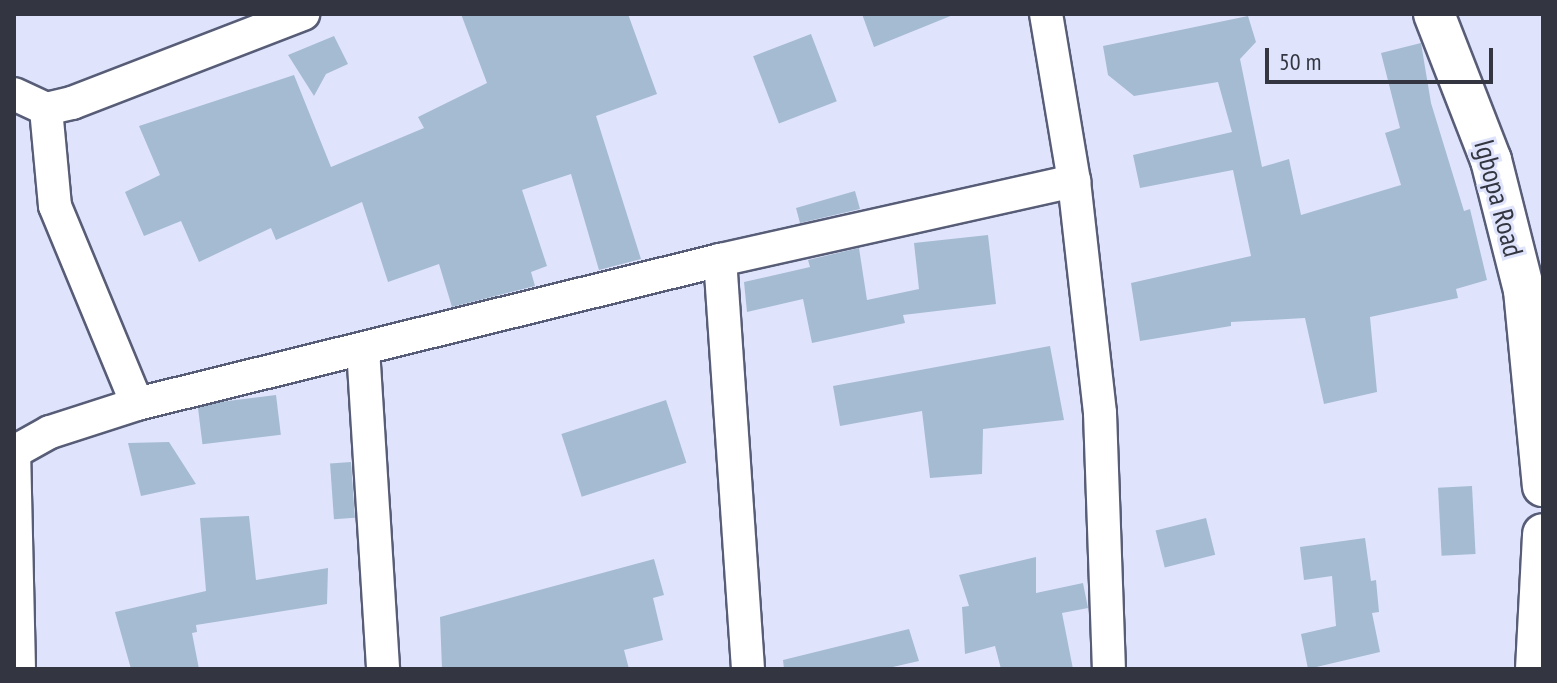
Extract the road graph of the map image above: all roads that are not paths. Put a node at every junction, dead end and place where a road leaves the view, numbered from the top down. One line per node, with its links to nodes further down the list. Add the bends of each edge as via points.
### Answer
1 (303, 14): 5 (street)
2 (1046, 14): 6 (street)
3 (1434, 14): 10 (street, Igbopa Road, via 1491,160 1524,290)
4 (14, 94): 5 (street)
5 (46, 109): 9 (street, via 55,206)
6 (1074, 181): 7 (street); 15 (street, via 1100,413)
7 (720, 260): 8 (street); 14 (street)
8 (363, 349): 9 (street); 13 (street)
9 (137, 404): 12 (street, via 50,432 14,452)
10 (1543, 486)
11 (1543, 534): 16 (street)
12 (19, 669)
13 (383, 669)
14 (748, 669)
15 (1109, 669)
16 (1536, 669)

